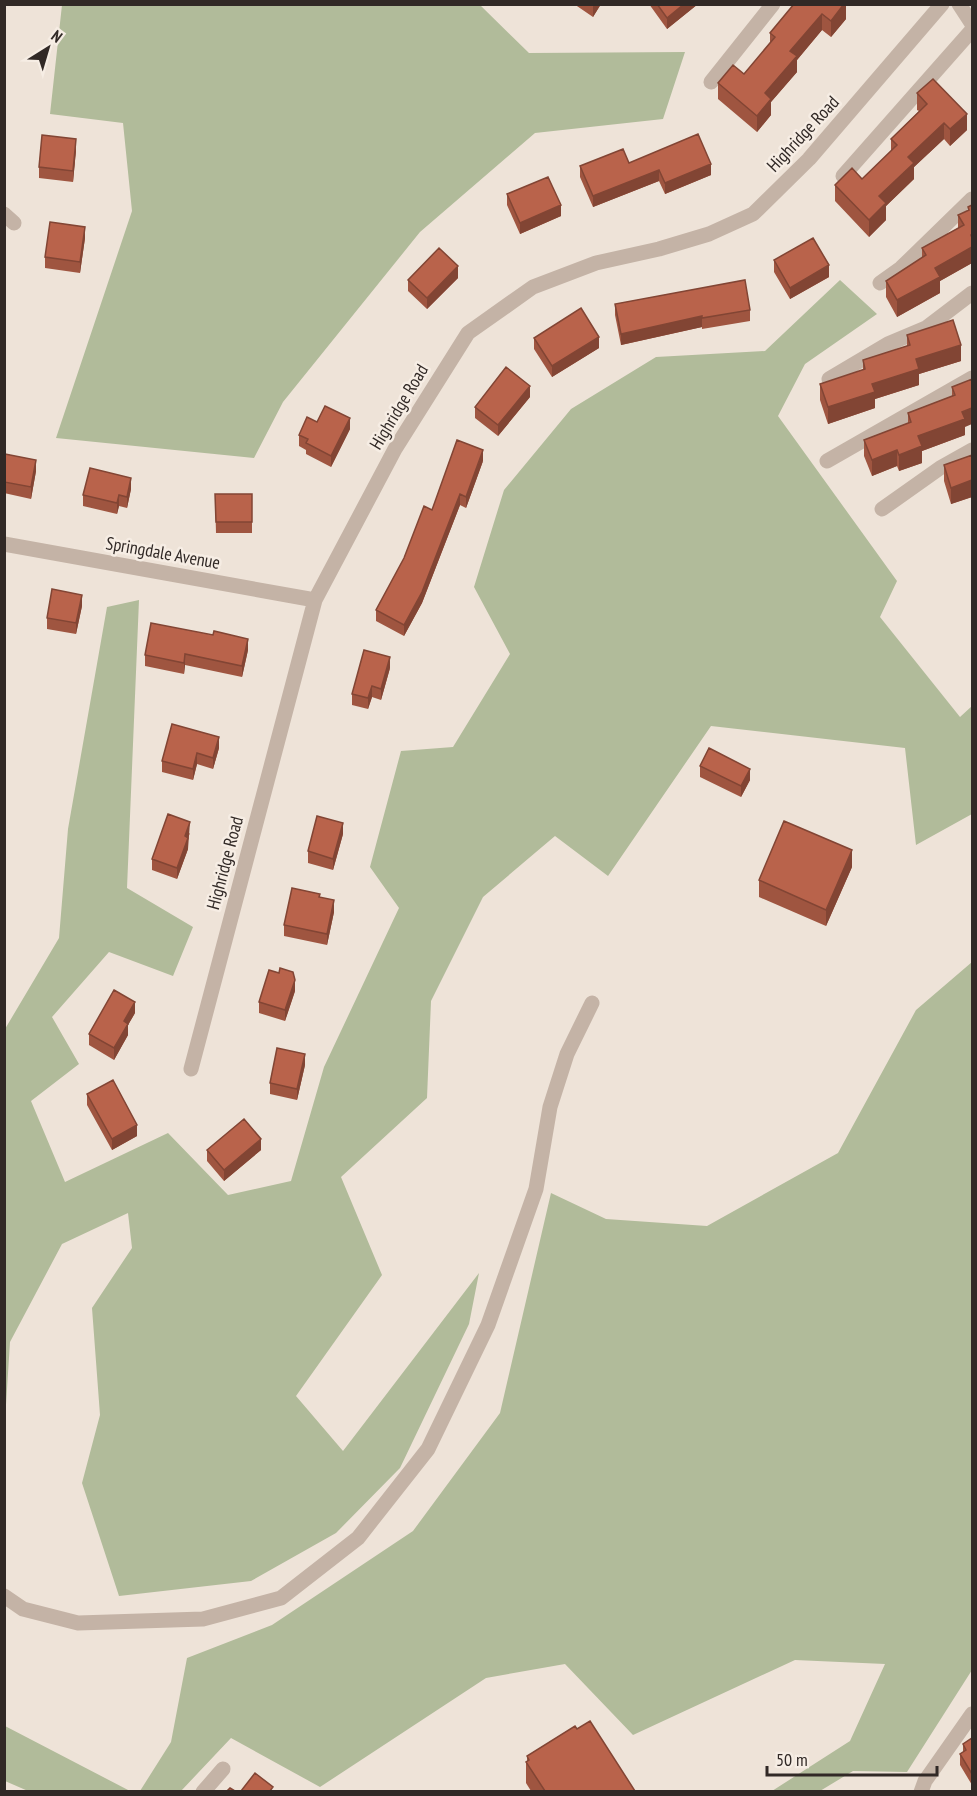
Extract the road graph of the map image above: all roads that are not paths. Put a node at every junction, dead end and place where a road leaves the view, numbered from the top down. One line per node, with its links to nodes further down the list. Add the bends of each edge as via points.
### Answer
1 (773, 4): 6 (street)
2 (942, 4): 17 (street, Highridge Road, via 809,159 753,214 709,234 596,263 533,287 468,333 395,448)
3 (959, 4): 4 (street)
4 (972, 24)
5 (972, 30): 7 (street)
6 (711, 82)
7 (843, 176)
8 (972, 199): 9 (street, via 901,268)
9 (880, 283)
10 (972, 293): 12 (street, via 926,328 888,344)
11 (972, 378): 14 (street)
12 (829, 379)
13 (972, 450): 15 (street)
14 (828, 461)
15 (882, 509)
16 (4, 544): 17 (street, Springdale Avenue)
17 (315, 600): 19 (street, Highridge Road)
18 (592, 1003): 20 (street, via 550,1107 536,1189 488,1325 428,1449 358,1538 281,1598 203,1619 78,1623 23,1609)
19 (191, 1069)
20 (4, 1596)
21 (972, 1714): 24 (street)
22 (223, 1769): 23 (street)
23 (203, 1791)
24 (921, 1791)

